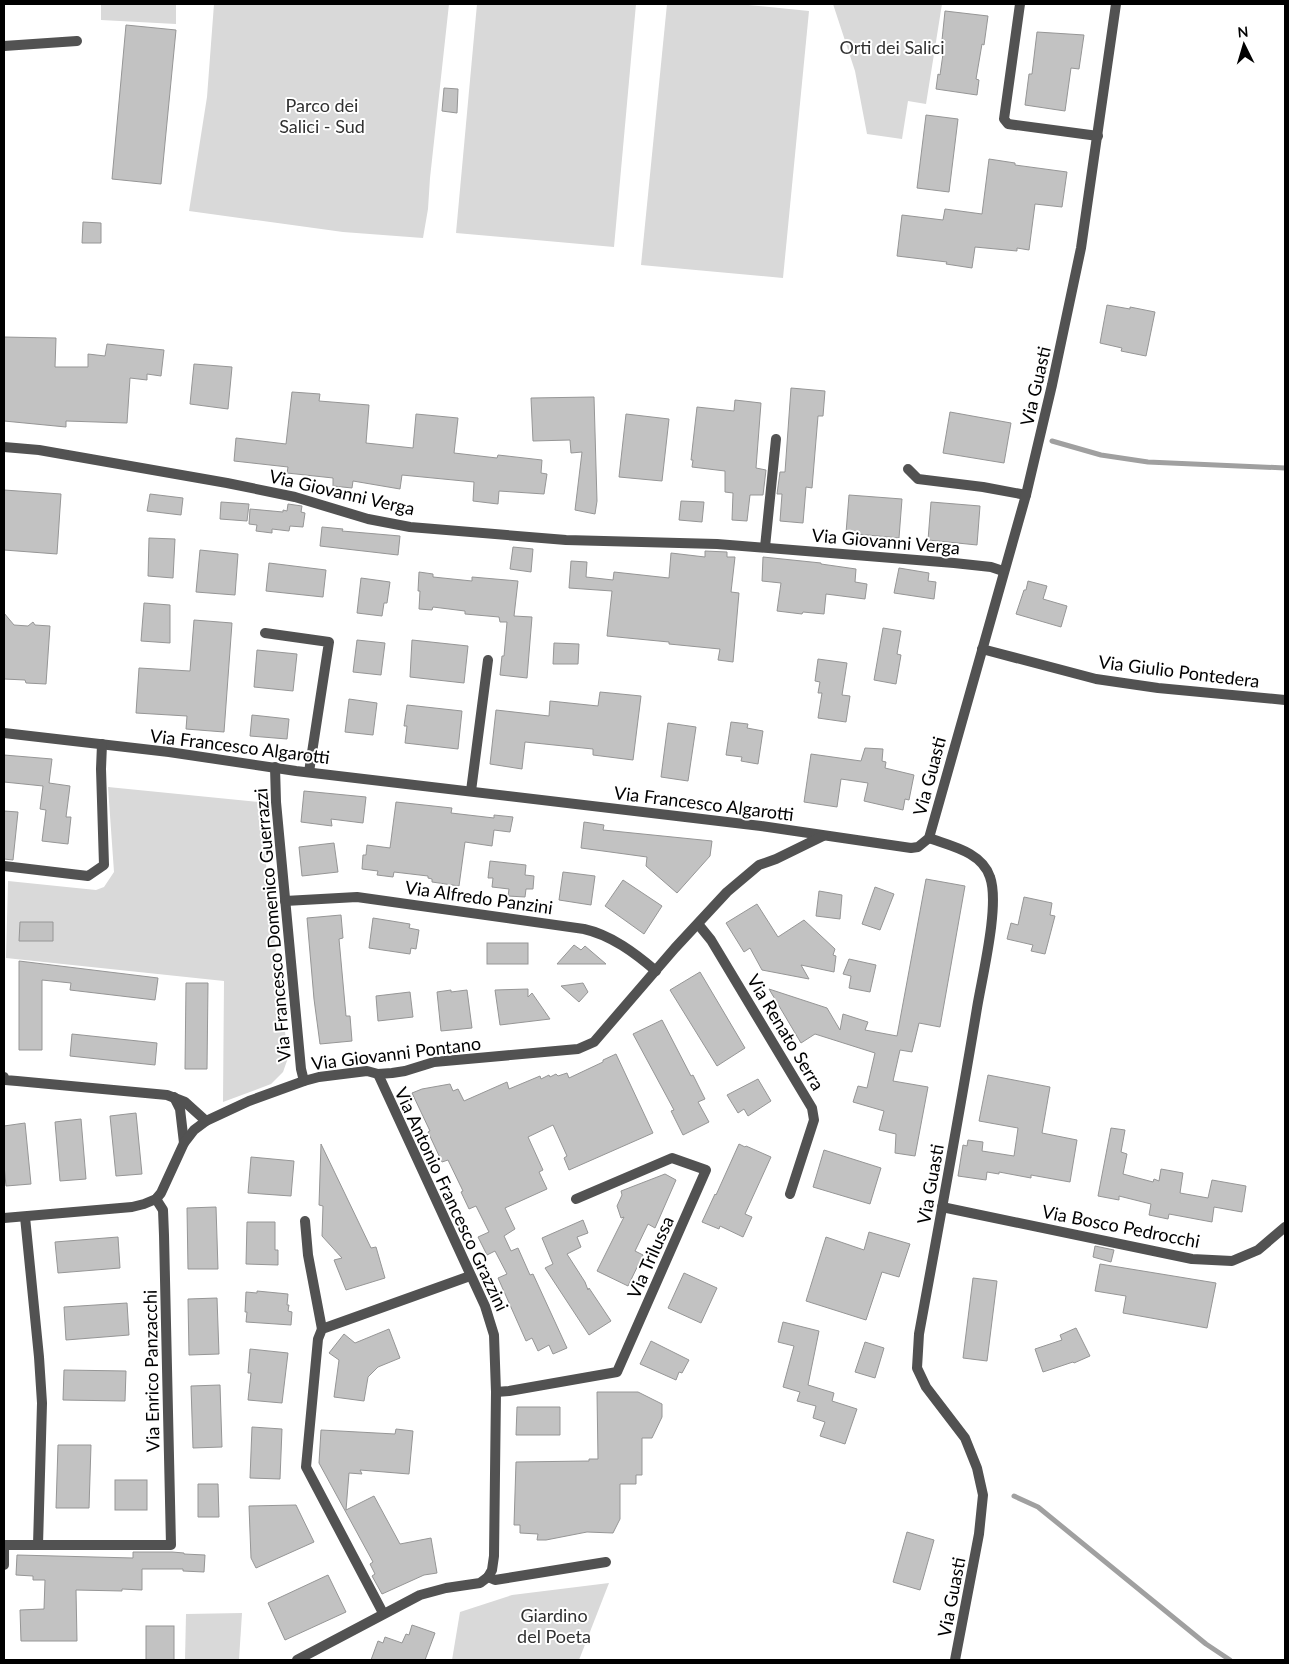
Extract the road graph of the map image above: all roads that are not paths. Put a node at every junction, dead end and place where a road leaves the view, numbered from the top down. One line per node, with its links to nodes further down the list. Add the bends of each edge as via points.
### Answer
1 (1020, 4): 5 (street, via 1004,119 1008,124)
2 (1116, 4): 5 (street, Via Guasti)
3 (77, 41): 4 (street)
4 (4, 46)
5 (1098, 136): 9 (street, Via Guasti, via 1069,308)
6 (776, 439): 10 (street)
7 (4, 447): 10 (street, Via Giovanni Verga, via 39,450 236,484 410,527 566,540)
8 (908, 469): 9 (street, via 918,480)
9 (1026, 495): 11 (street, Via Guasti)
10 (765, 547): 11 (street, Via Giovanni Verga, via 954,563)
11 (1003, 571): 13 (street, Via Guasti)
12 (264, 633): 19 (street, via 329,642)
13 (982, 649): 15 (street, Via Giulio Pontedera, via 1096,679); 22 (street, Via Guasti)
14 (488, 660): 20 (street)
15 (1285, 700)
16 (4, 733): 17 (street, Via Francesco Algarotti)
17 (102, 744): 18 (street, Via Francesco Algarotti); 23 (street, via 104,865 88,876)
18 (275, 767): 19 (street, Via Francesco Algarotti); 24 (street, Via Francesco Domenico Guerrazzi)
19 (309, 772): 20 (street, Via Francesco Algarotti)
20 (472, 791): 21 (street, Via Francesco Algarotti)
21 (824, 836): 22 (street, Via Francesco Algarotti, via 911,848 918,847); 25 (street, Via Giovanni Pontano, via 759,865 727,892)
22 (928, 838): 36 (street, Via Guasti, via 976,858 990,876 994,891 988,946)
23 (4, 866)
24 (285, 901): 26 (street, Via Alfredo Panzini, via 357,897 584,929 607,936); 29 (street, Via Francesco Domenico Guerrazzi)
25 (698, 924): 26 (street, Via Giovanni Pontano); 33 (street, Via Renato Serra, via 711,940 812,1108 814,1120)
26 (656, 971): 27 (street, Via Giovanni Pontano, via 587,1046 564,1051 434,1062 405,1071)
27 (378, 1074): 29 (street, Via Giovanni Pontano, via 367,1071); 41 (street, Via Antonio Francesco Grazzini)
28 (4, 1078): 30 (street)
29 (304, 1081): 31 (street, Via Giovanni Pontano, via 249,1101)
30 (174, 1097): 31 (street, via 185,1102); 32 (street, via 180,1109)
31 (206, 1122): 32 (street, Via Giovanni Pontano)
32 (184, 1143): 34 (street, via 166,1186)
33 (790, 1194)
34 (156, 1199): 37 (street, via 132,1207); 44 (street, Via Enrico Panzacchi, via 163,1210 171,1545)
35 (576, 1199): 43 (street, Via Trilussa, via 672,1158 706,1170 617,1372)
36 (942, 1207): 40 (street, Via Bosco Pedrocchi, via 1192,1259 1232,1261 1258,1250); 50 (street, Via Guasti, via 919,1334 917,1368 926,1387 965,1438 983,1495 980,1534)
37 (25, 1217): 38 (street); 44 (street, via 42,1402)
38 (4, 1218)
39 (305, 1221): 42 (street)
40 (1285, 1227)
41 (470, 1276): 42 (street); 43 (street, Via Antonio Francesco Grazzini, via 485,1306 494,1335)
42 (322, 1329): 48 (street, via 318,1340 306,1467)
43 (496, 1392): 47 (street, Via Antonio Francesco Grazzini, via 494,1556)
44 (38, 1545): 46 (street, via 4,1545)
45 (606, 1562): 47 (street, via 495,1580)
46 (4, 1565)
47 (488, 1577): 48 (street, via 480,1583 420,1595)
48 (383, 1614): 49 (street)
49 (297, 1660)
50 (955, 1660)

